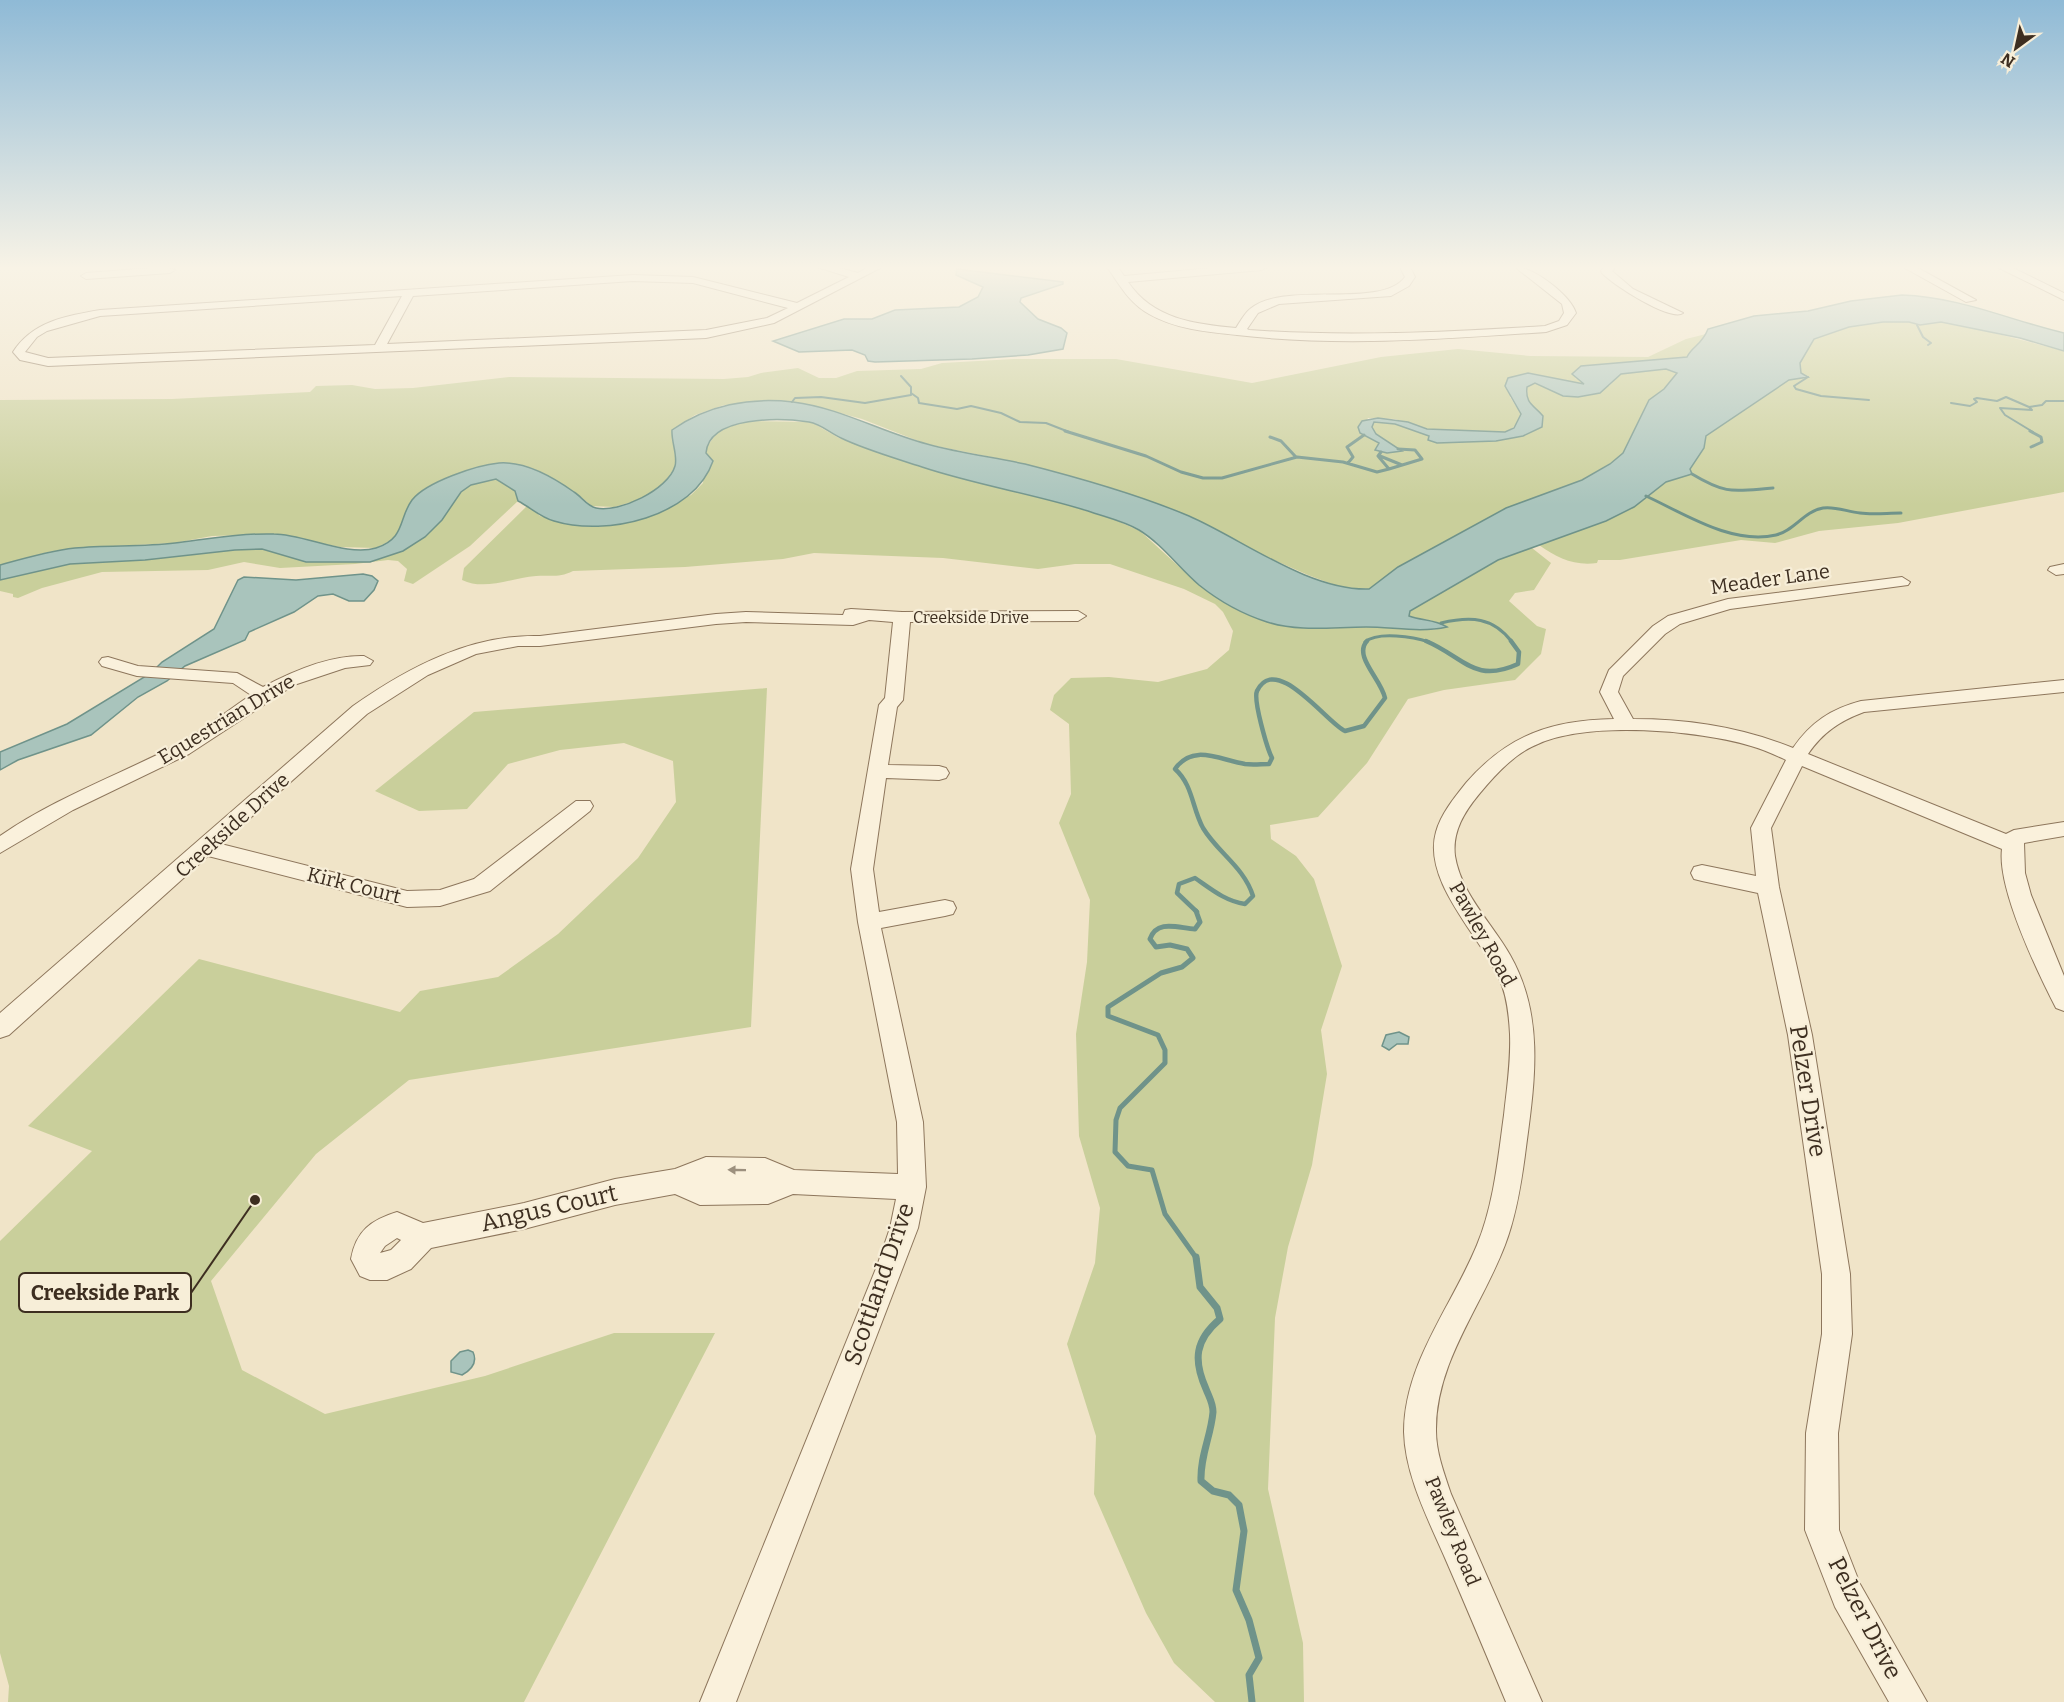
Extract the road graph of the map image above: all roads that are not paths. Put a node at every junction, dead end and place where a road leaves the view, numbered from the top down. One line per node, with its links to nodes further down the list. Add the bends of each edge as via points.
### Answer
1 (22, 346): 3 (street, via 20,352 24,357 48,362)
2 (416, 346): 3 (street)
3 (379, 348)
4 (1902, 582): 11 (street, Meader Lane, via 1728,604 1674,620 1615,674 1610,684 1609,693)
5 (1078, 616): 6 (street, Creekside Drive)
6 (902, 617): 13 (street, Scottland Drive, via 896,667 899,671 894,700 888,705); 19 (street, Creekside Drive, via 716,619 540,641 457,656 380,695)
7 (364, 661): 10 (street, Equestrian Drive, via 319,668)
8 (108, 662): 10 (street, via 137,671 237,678)
9 (2064, 686): 12 (street, Pelzer Drive, via 1861,706 1817,729)
10 (261, 694): 18 (street, Equestrian Drive, via 182,749 90,791)
11 (1627, 726): 12 (street, Pawley Road, via 1724,732); 29 (street, Pawley Road, via 1565,729 1532,738 1494,766 1455,812 1444,837 1445,860 1453,884 1511,979 1519,1003 1523,1058 1508,1190 1491,1245 1424,1394 1420,1433 1437,1498)
12 (1798, 757): 17 (street, Pawley Road); 21 (street, Pelzer Drive, via 1761,828)
13 (878, 771): 14 (street); 23 (street, Scottland Drive, via 862,869)
14 (939, 773)
15 (583, 806): 19 (street, Kirk Court, via 482,885 440,898 407,899)
16 (2064, 829): 17 (street, via 2021,834)
17 (2011, 844): 24 (street, via 2014,882)
18 (0, 846)
19 (206, 848): 25 (street, Creekside Drive)
20 (1701, 873): 21 (street)
21 (1768, 887): 30 (street, Pelzer Drive, via 1800,1035 1836,1274 1837,1334 1822,1433 1822,1530 1847,1595)
22 (945, 908): 23 (street)
23 (869, 922): 26 (street, Scottland Drive, via 910,1122)
24 (2064, 1001)
25 (2, 1024)
26 (912, 1187): 27 (street, Angus Court, via 793,1182 768,1191 700,1192 676,1181); 28 (street, Scottland Drive, via 891,1266)
27 (423, 1236)
28 (718, 1702)
29 (1524, 1702)
30 (1910, 1702)

